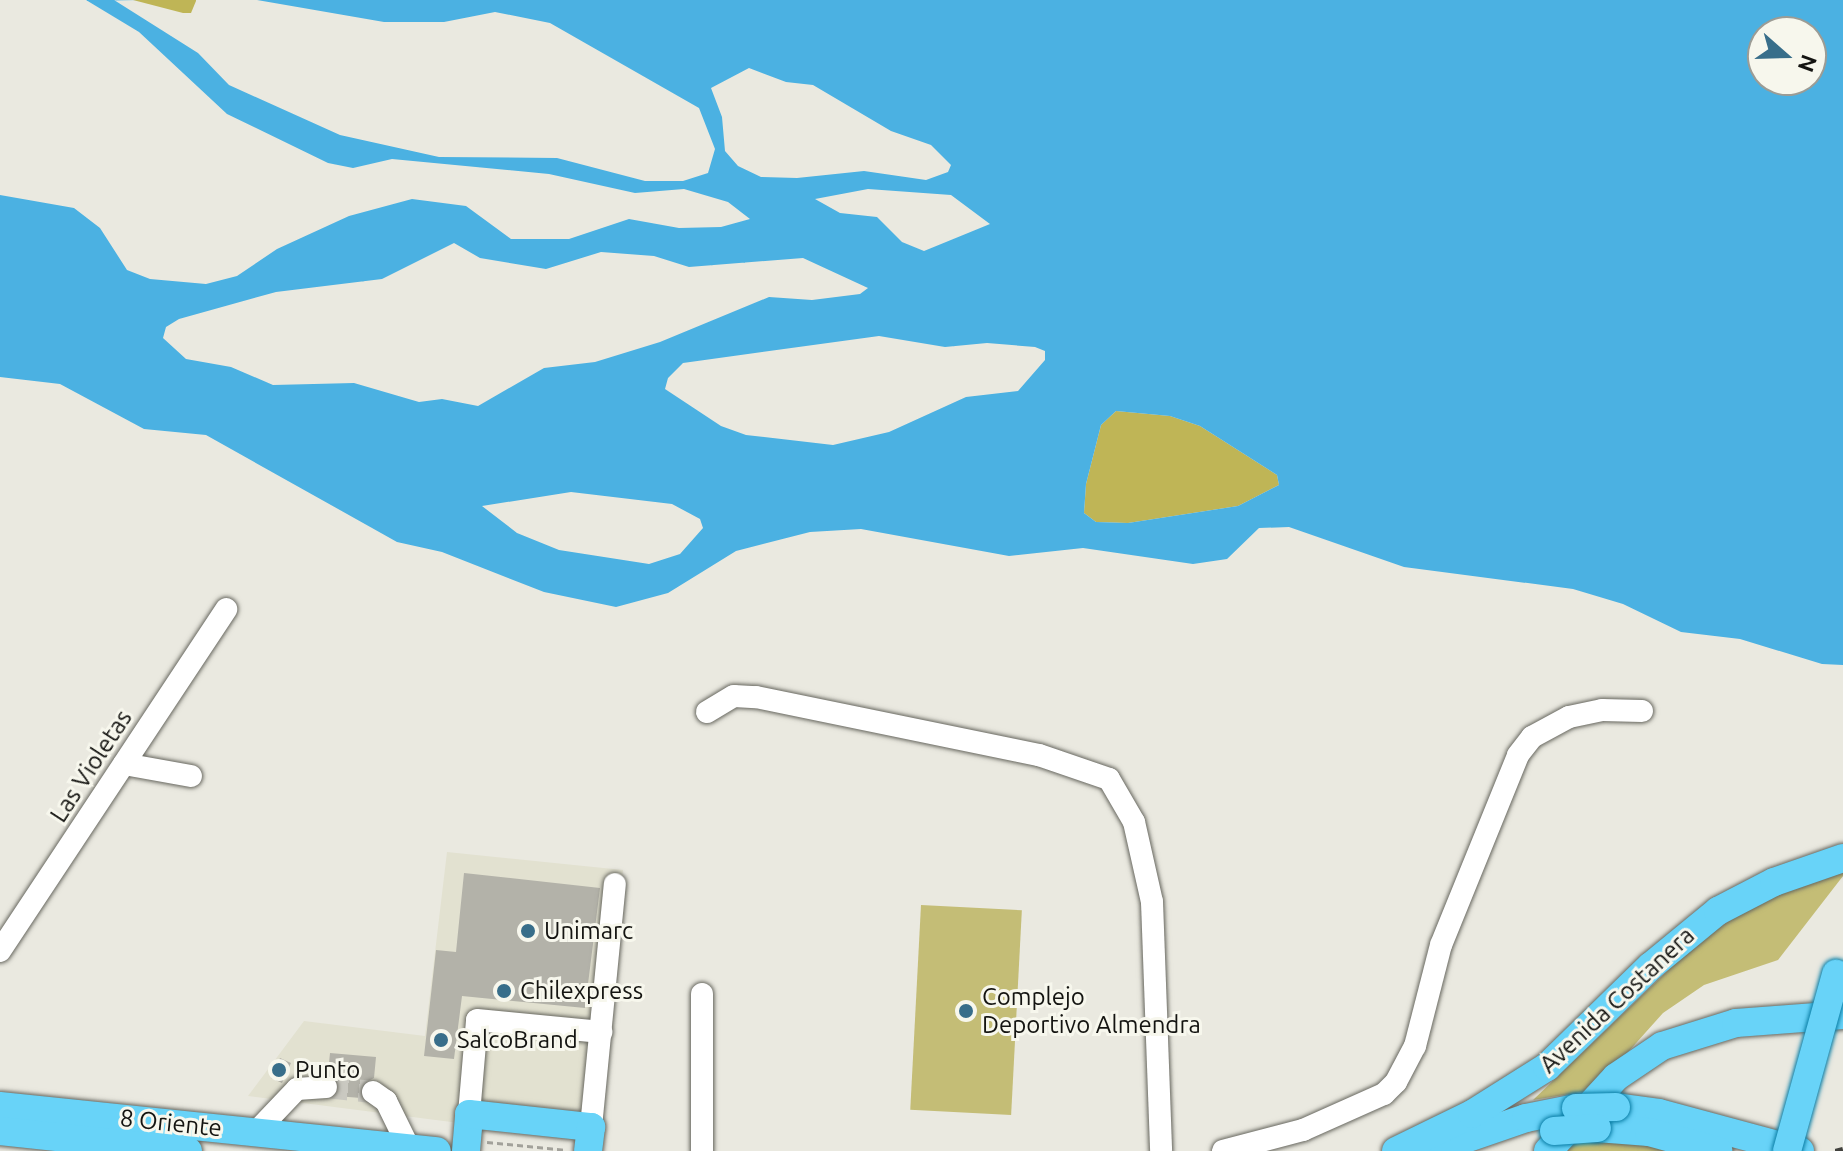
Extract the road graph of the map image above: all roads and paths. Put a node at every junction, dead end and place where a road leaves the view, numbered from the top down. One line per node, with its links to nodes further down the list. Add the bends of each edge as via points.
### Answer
1 (226, 609): 4 (street, Las Violetas)
2 (1642, 711): 29 (street, via 1602,710 1569,717 1532,737 1518,755 1441,945 1415,1046 1396,1082 1384,1094 1303,1130)
3 (707, 712): 28 (street, via 734,696 756,697 1039,755 1109,779 1134,822 1152,902)
4 (124, 764): 5 (street); 8 (street, Las Violetas)
5 (191, 776)
6 (1843, 858): 30 (main road, Avenida Costanera, via 1774,882 1711,916 1659,958 1547,1067 1485,1107)
7 (615, 884): 12 (street)
8 (0, 951)
9 (1839, 965): 22 (main road, bridge)
10 (702, 994): 27 (street)
11 (1843, 1015): 21 (main road, via 1736,1023 1671,1042 1616,1077)
12 (601, 1032): 16 (street, via 477,1020); 20 (street)
13 (326, 1087): 19 (street, via 297,1089)
14 (373, 1092): 23 (street, via 384,1096)
15 (0, 1106): 19 (main road, 8 Oriente)
16 (469, 1114): 20 (main road); 26 (main road)
17 (1606, 1118): 21 (main road, bridge); 22 (main road, via 1659,1113); 24 (main road); 31 (main road, bridge, via 1576,1108 1526,1118)
18 (0, 1131): 25 (main road, 8 Oriente)
19 (256, 1132): 23 (main road, 8 Oriente)
20 (590, 1139)
21 (1551, 1141): 32 (main road)
22 (1787, 1149)
23 (423, 1150)
24 (1715, 1150)
25 (188, 1151)
26 (466, 1151)
27 (702, 1151)
28 (1161, 1151)
29 (1223, 1151)
30 (1396, 1151)
31 (1430, 1151)
32 (1477, 1151)

